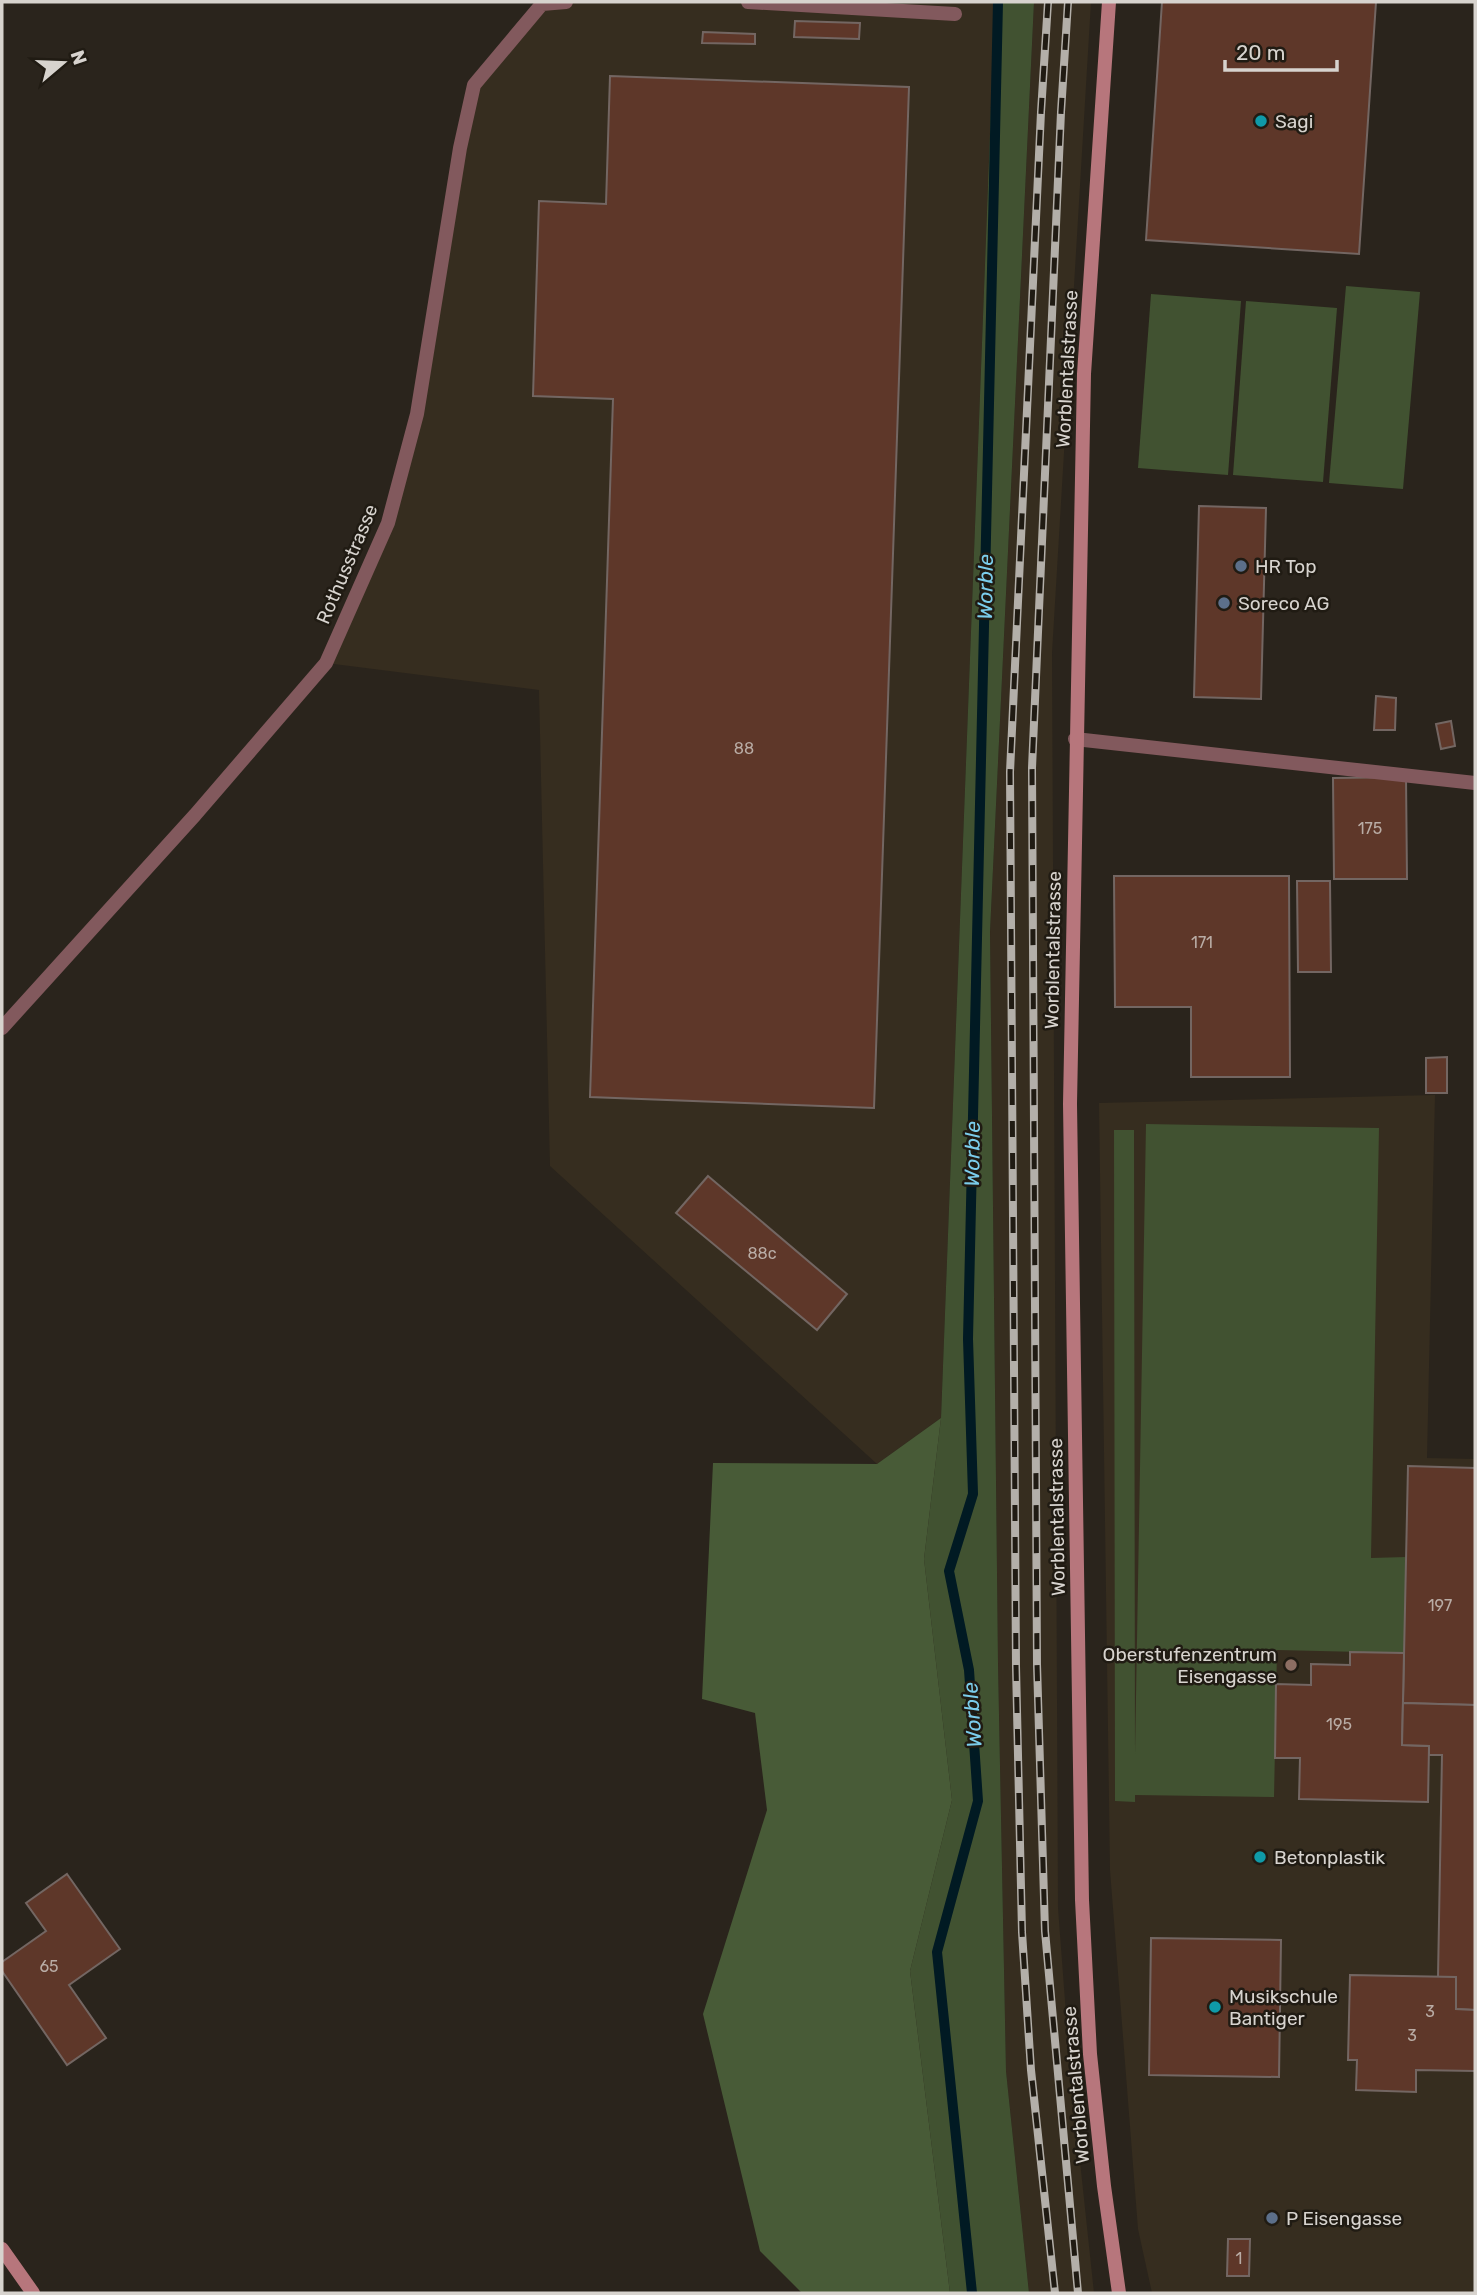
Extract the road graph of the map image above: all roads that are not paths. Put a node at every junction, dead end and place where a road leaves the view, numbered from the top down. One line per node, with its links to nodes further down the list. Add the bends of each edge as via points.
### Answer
1 (566, 2): 7 (street, Rothusstrasse, via 542,4 474,85 417,414 388,523 326,663)
2 (748, 2): 4 (street)
3 (1109, 2): 5 (main road, Worblentalstrasse, via 1084,374)
4 (956, 14)
5 (1075, 738): 6 (street); 10 (main road, Worblentalstrasse, via 1070,1104 1082,1900 1090,2054)
6 (1475, 783)
7 (2, 1028)
8 (2, 2249): 9 (main road)
9 (33, 2293)
10 (1119, 2293)

